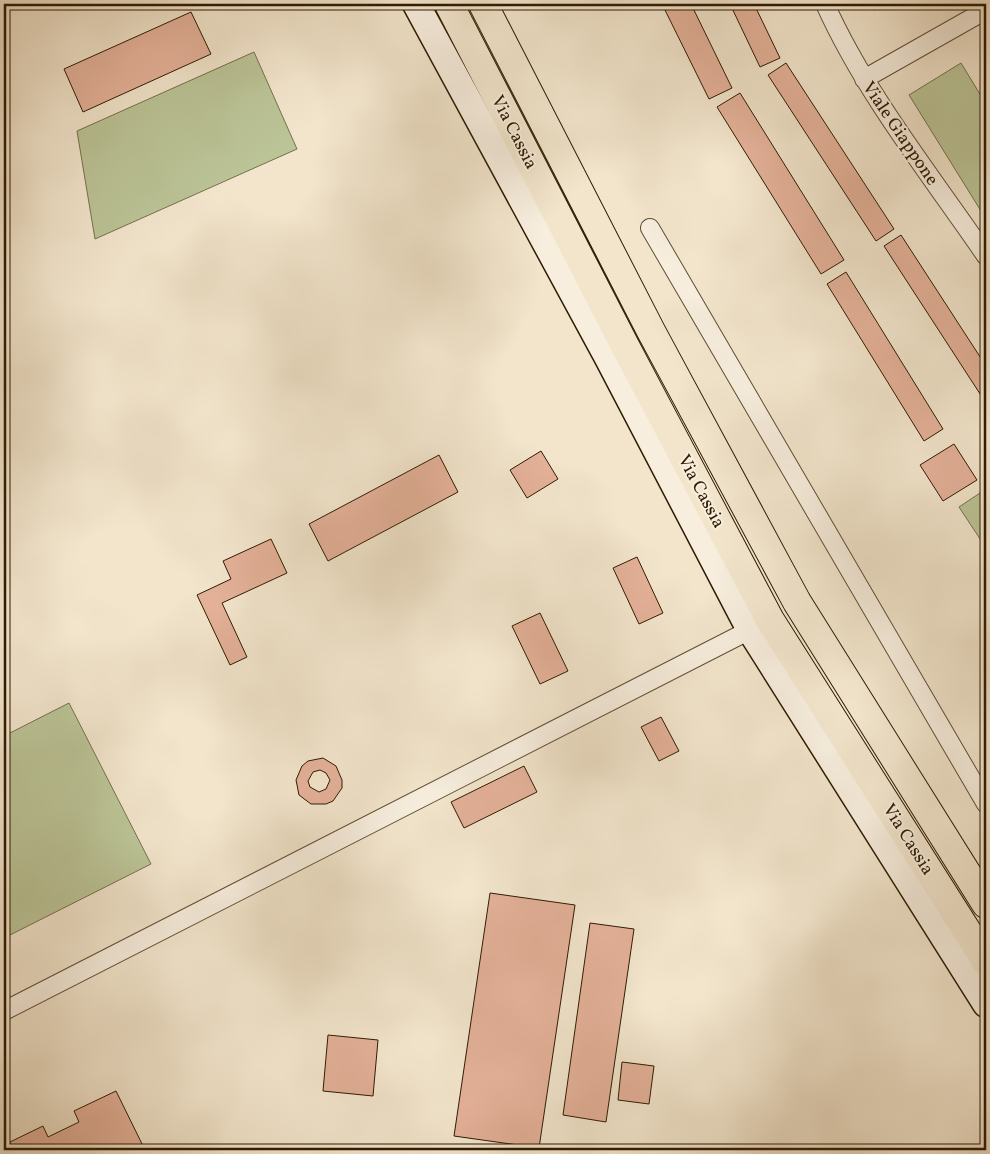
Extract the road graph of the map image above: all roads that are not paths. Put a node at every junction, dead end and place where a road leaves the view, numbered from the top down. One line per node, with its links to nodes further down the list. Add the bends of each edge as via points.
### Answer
1 (416, 4): 9 (street, via 608,358)
2 (449, 4): 12 (highway, Via Cassia, via 770,620)
3 (482, 4): 11 (highway, Via Cassia, via 646,322 797,602)
4 (824, 4): 6 (street, Viale Giappone)
5 (986, 10): 6 (street)
6 (864, 79): 8 (street, Viale Giappone)
7 (650, 228): 10 (street)
8 (986, 256)
9 (750, 630): 13 (street); 14 (street)
10 (986, 804)
11 (986, 904)
12 (986, 961)
13 (986, 1004)
14 (4, 1011)

